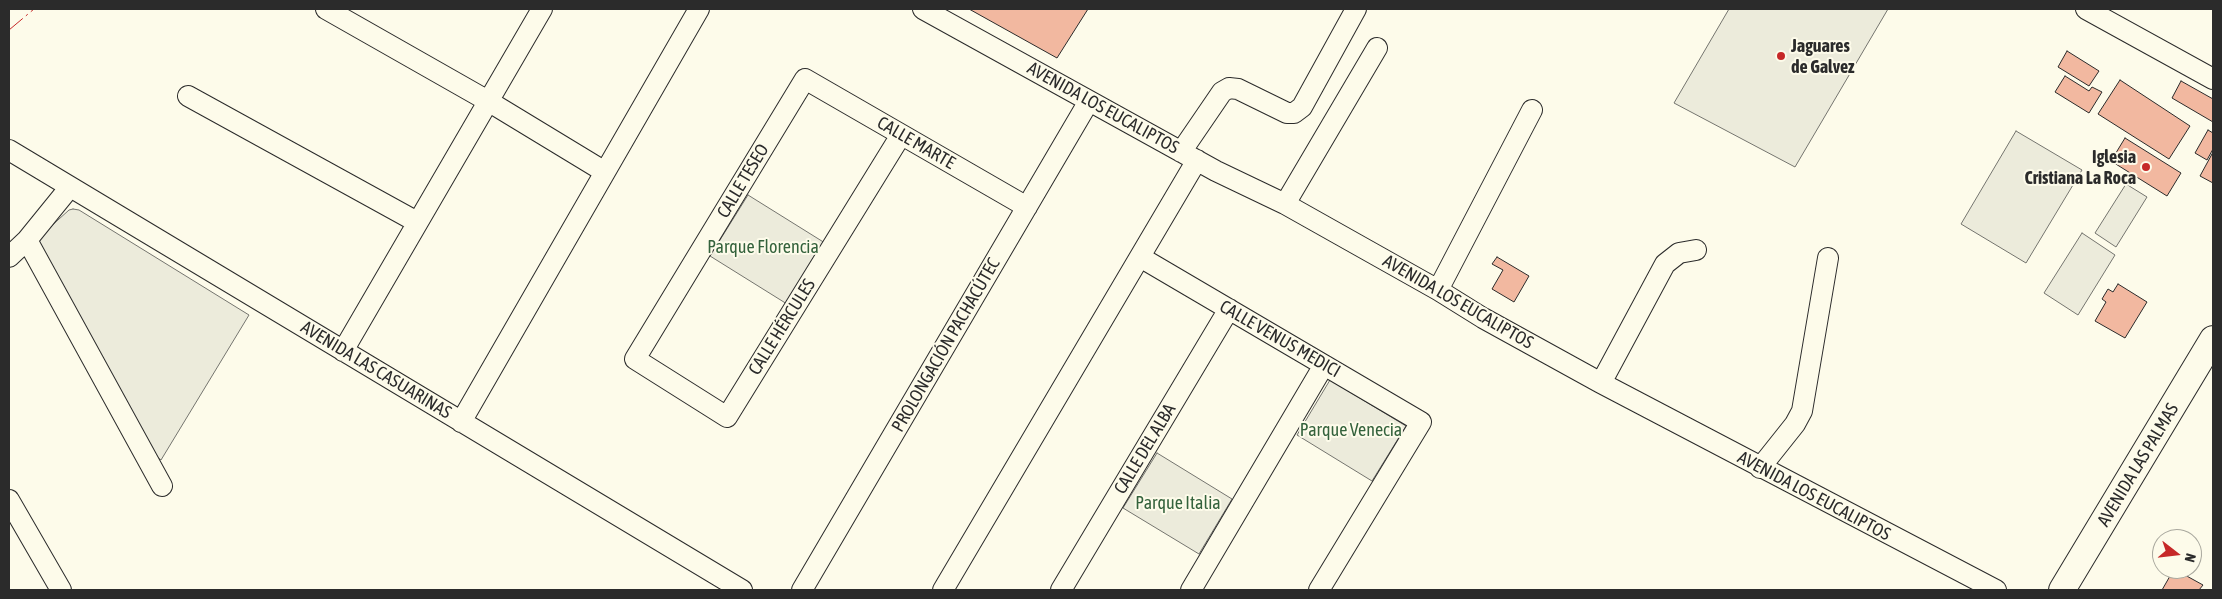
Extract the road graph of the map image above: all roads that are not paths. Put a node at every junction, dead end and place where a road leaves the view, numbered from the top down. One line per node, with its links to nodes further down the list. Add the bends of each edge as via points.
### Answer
1 (326, 9): 12 (street)
2 (542, 9): 12 (street)
3 (699, 9): 17 (street)
4 (923, 9): 11 (street, AVENIDA LOS EUCALIPTOS)
5 (1356, 9): 16 (street, via 1302,107 1294,113 1287,113 1238,89 1229,88 1222,92)
6 (2086, 9): 9 (street)
7 (1377, 48): 19 (street)
8 (805, 79): 14 (street, CALLE MARTE); 33 (street, CALLE TESEO, via 635,359)
9 (2213, 79)
10 (188, 96): 21 (street)
11 (1089, 100): 16 (street, AVENIDA LOS EUCALIPTOS); 20 (street, PROLONGACIÓN PACHACÚTEC)
12 (488, 101): 17 (street); 21 (street)
13 (1532, 110): 27 (street)
14 (901, 135): 20 (street, CALLE MARTE); 33 (street, CALLE HÉRCULES)
15 (9, 150): 18 (street, AVENIDA LAS CASUARINAS)
16 (1189, 156): 19 (street, AVENIDA LOS EUCALIPTOS); 25 (street)
17 (605, 172): 34 (street)
18 (70, 187): 22 (street); 30 (street, AVENIDA LAS CASUARINAS)
19 (1284, 204): 27 (street, AVENIDA LOS EUCALIPTOS)
20 (1027, 207): 40 (street, PROLONGACIÓN PACHACÚTEC)
21 (417, 222): 30 (street)
22 (27, 240): 24 (street); 36 (street)
23 (1696, 250): 32 (street, via 1679,253 1665,264)
24 (9, 257)
25 (1140, 257): 28 (street, CALLE VENUS MEDICI); 41 (street)
26 (1828, 258): 35 (street, via 1802,412)
27 (1438, 290): 32 (street, AVENIDA LOS EUCALIPTOS)
28 (1228, 309): 31 (street, CALLE VENUS MEDICI); 42 (street, CALLE DEL ALBA)
29 (2213, 339): 46 (main road, AVENIDA LAS PALMAS)
30 (343, 350): 34 (street, AVENIDA LAS CASUARINAS)
31 (1324, 365): 43 (street); 44 (street, CALLE VENUS MEDICI, via 1421,422)
32 (1601, 383): 35 (street, AVENIDA LOS EUCALIPTOS)
33 (727, 417)
34 (461, 422): 39 (street, AVENIDA LAS CASUARINAS)
35 (1760, 468): 45 (street, AVENIDA LOS EUCALIPTOS)
36 (162, 486)
37 (9, 500): 38 (street)
38 (61, 590)
39 (742, 590)
40 (802, 590)
41 (943, 590)
42 (1061, 590)
43 (1191, 590)
44 (1319, 590)
45 (1996, 590)
46 (2062, 590)

